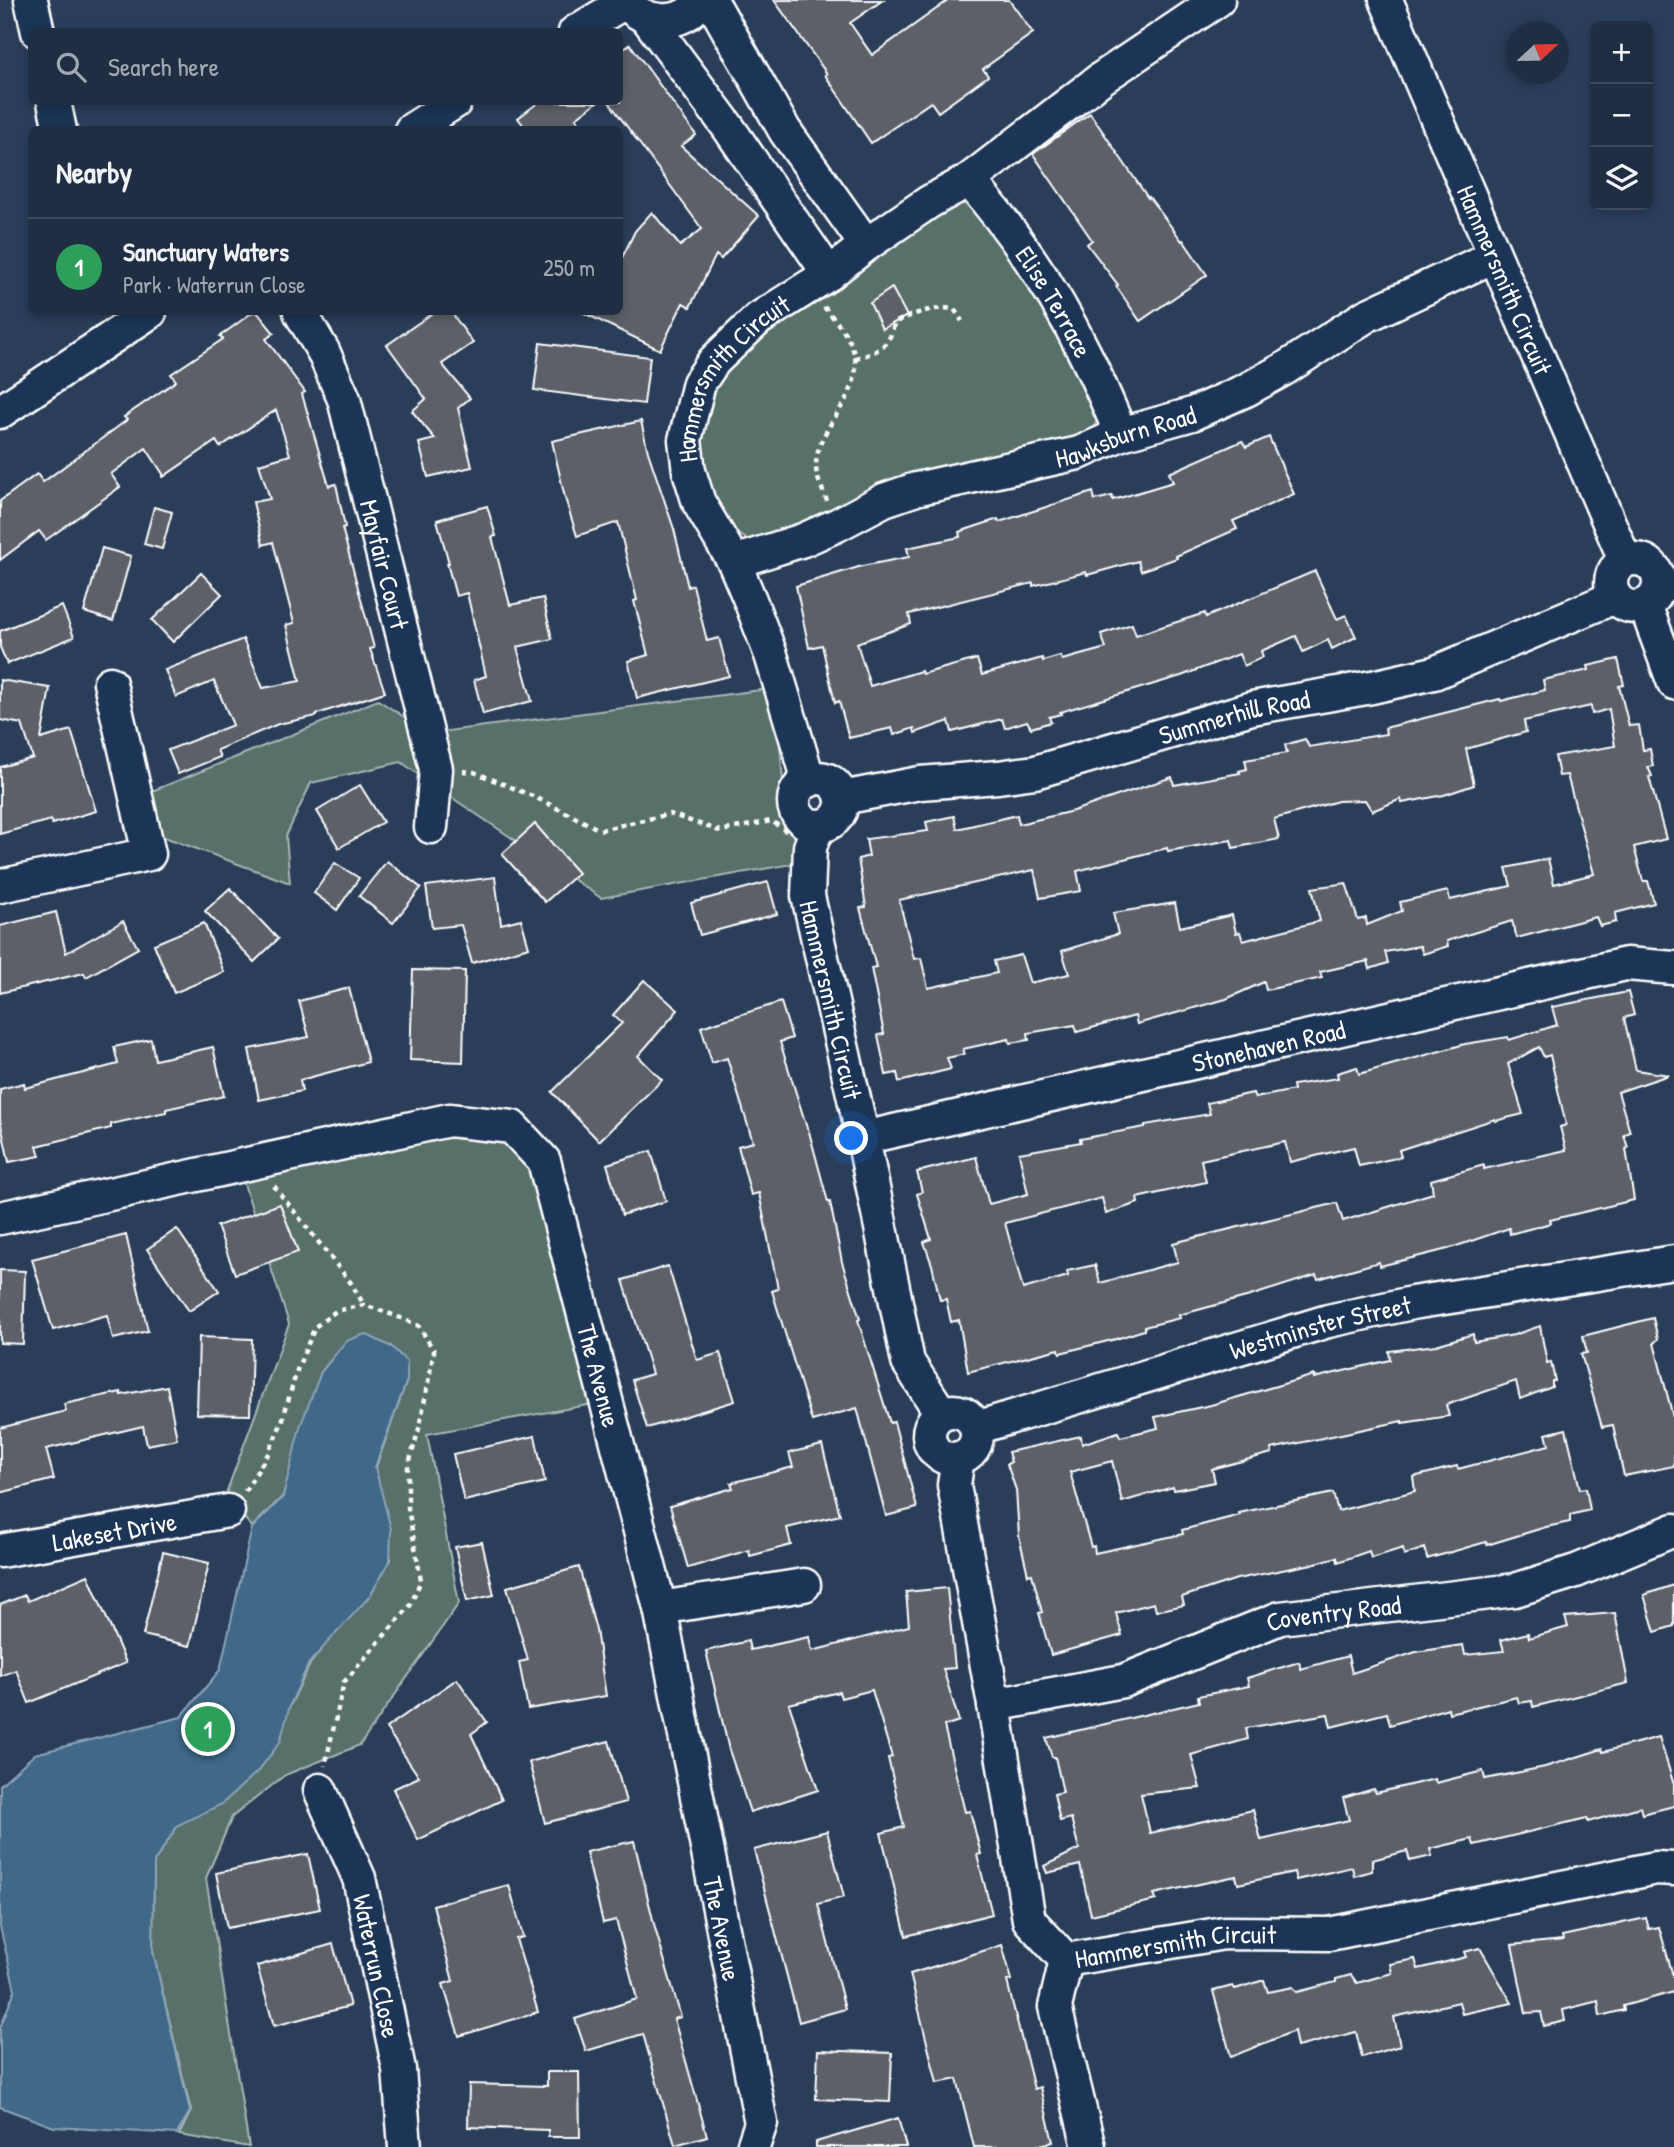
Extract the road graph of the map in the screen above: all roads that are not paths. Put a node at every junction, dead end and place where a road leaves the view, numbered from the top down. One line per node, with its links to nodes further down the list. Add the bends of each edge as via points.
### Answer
1 (31, 0): 7 (street)
2 (700, 0): 6 (street, via 684,16 668,21)
3 (711, 0): 9 (street)
4 (1218, 0): 15 (street, Hammersmith Circuit, via 1102,78)
5 (1386, 0): 17 (street, Hammersmith Circuit)
6 (632, 7): 8 (street); 14 (street, Hammersmith Circuit)
7 (37, 28)
8 (584, 28)
9 (768, 102): 14 (street); 16 (street)
10 (55, 105): 12 (street)
11 (450, 105): 13 (street)
12 (59, 126)
13 (417, 126)
14 (728, 127): 18 (street, Hammersmith Circuit)
15 (969, 180): 16 (street, Hammersmith Circuit); 22 (street, Elise Terrace, via 1034,266 1083,348)
16 (866, 245): 18 (street, Hammersmith Circuit)
17 (1494, 256): 22 (street, Hawksburn Road, via 1366,316 1246,390 1192,414); 23 (street, Hammersmith Circuit)
18 (819, 281): 24 (street, Hammersmith Circuit, via 758,319 714,361 699,383 691,409 685,440 689,471 699,503)
19 (141, 315): 21 (street)
20 (302, 315): 31 (street, Mayfair Court, via 344,399 436,769)
21 (0, 412)
22 (1121, 434): 24 (street, Hawksburn Road, via 1079,453 916,489 803,540)
23 (1625, 560): 25 (street, via 1641,559); 26 (street, via 1612,575 1611,586)
24 (734, 562): 29 (street, Hammersmith Circuit, via 771,655)
25 (1665, 569): 26 (street, via 1656,594)
26 (1630, 601): 28 (street); 30 (street, Summerhill Road, via 1434,673 1252,708 1035,772 920,783)
27 (110, 683): 33 (street, via 149,854)
28 (1674, 683)
29 (808, 781): 30 (street, via 820,778 833,783); 32 (street, via 795,797 796,809)
30 (842, 798): 32 (street, via 842,808)
31 (431, 827)
32 (814, 837): 35 (street, Hammersmith Circuit, via 808,896)
33 (0, 886)
34 (1674, 968): 35 (street, Stonehaven Road, via 1626,964)
35 (863, 1138): 38 (street, Hammersmith Circuit, via 908,1362)
36 (0, 1218): 45 (street, The Avenue, via 449,1120 512,1127 544,1161)
37 (1674, 1262): 39 (street, Westminster Street, via 1412,1303 1328,1321)
38 (942, 1413): 39 (street, via 963,1412); 40 (street, via 932,1422 928,1436 935,1450 948,1459)
39 (976, 1428): 40 (street, via 975,1446)
40 (958, 1458): 46 (street, Hammersmith Circuit, via 954,1485)
41 (228, 1511): 43 (street, Lakeset Drive)
42 (1674, 1530): 46 (street, Coventry Road, via 1514,1590 1280,1618 1123,1681)
43 (0, 1551)
44 (804, 1585): 45 (street)
45 (660, 1608): 51 (street, The Avenue, via 761,2123)
46 (994, 1705): 49 (street, Hammersmith Circuit, via 1029,1920)
47 (320, 1790): 50 (street, Waterrun Close, via 359,1878 399,2069)
48 (1674, 1869): 49 (street, Hammersmith Circuit, via 1656,1868 1329,1934 1224,1933)
49 (1066, 1960): 52 (street, via 1055,2007)
50 (405, 2147)
51 (752, 2147)
52 (1089, 2147)

